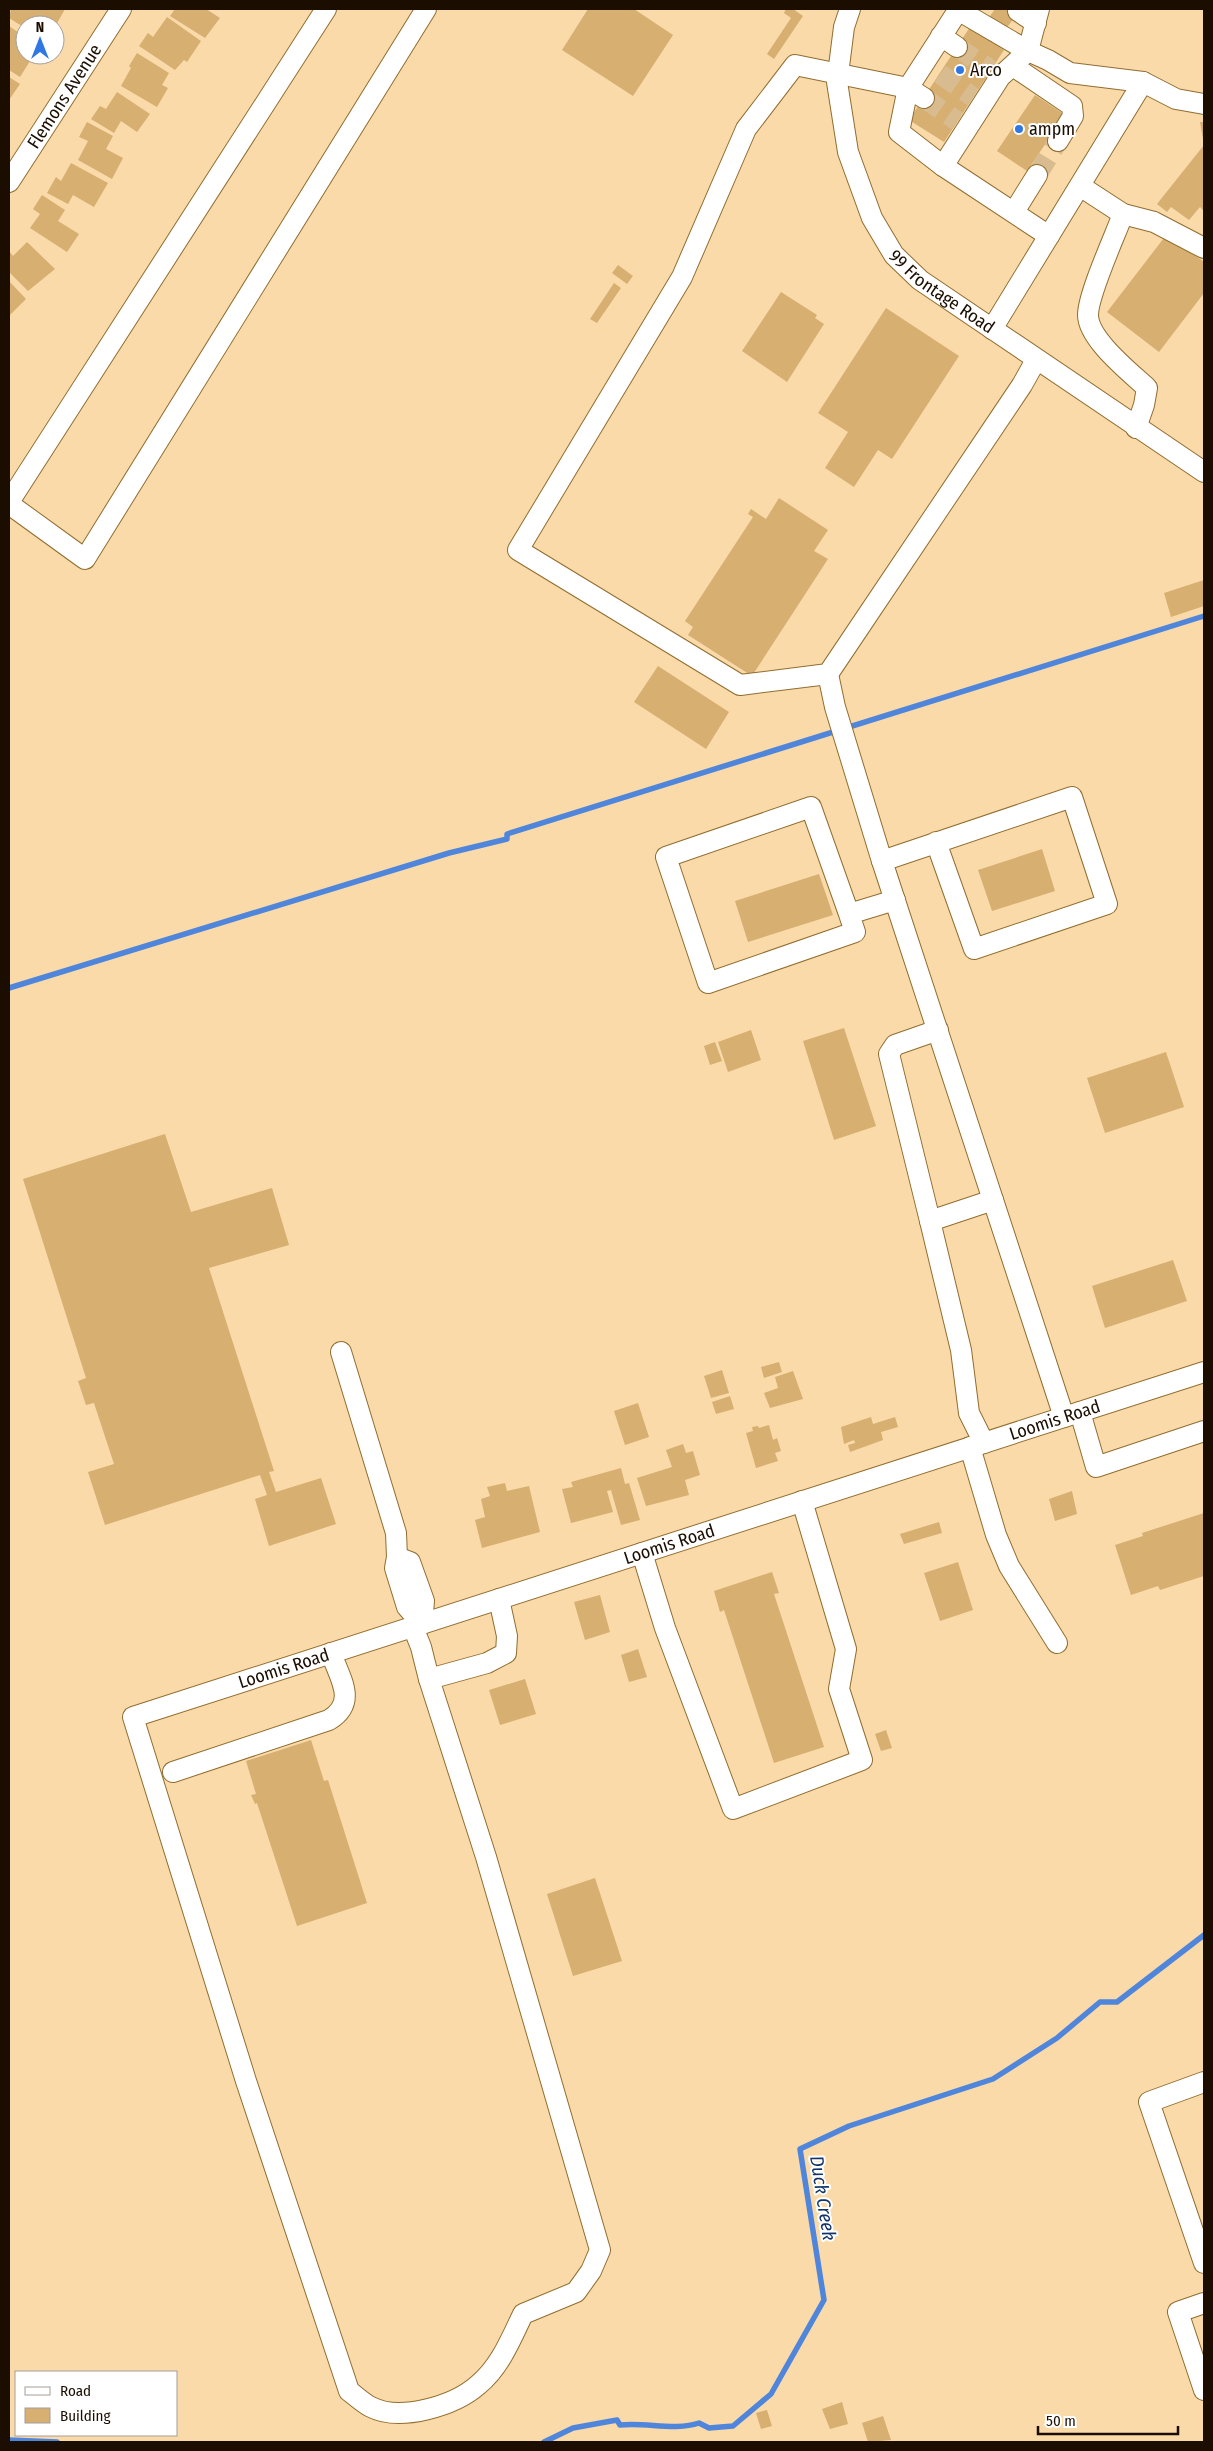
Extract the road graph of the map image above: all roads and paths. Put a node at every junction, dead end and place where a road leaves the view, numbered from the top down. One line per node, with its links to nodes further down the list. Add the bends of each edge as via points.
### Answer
1 (121, 9): 17 (street, Flemons Avenue)
2 (326, 9): 27 (street)
3 (426, 9): 27 (street, via 85,559)
4 (850, 9): 10 (street, 99 Frontage Road, via 844,27)
5 (958, 9): 8 (street); 12 (street, via 949,42)
6 (1018, 11): 7 (street)
7 (1038, 16): 8 (street)
8 (1028, 51): 9 (street); 11 (street, via 1070,73)
9 (1001, 71): 14 (street, via 1072,106 1073,116); 15 (street, via 962,125)
10 (838, 72): 12 (street); 23 (street, 99 Frontage Road, via 848,152 872,218 894,255 920,280); 28 (street, via 795,65 746,129 682,277 518,550 740,686)
11 (1143, 82): 13 (street, via 1176,99); 18 (street)
12 (916, 93): 15 (street, via 899,132)
13 (1204, 104)
14 (1058, 141)
15 (943, 166): 19 (street)
16 (1037, 175): 19 (street)
17 (9, 182)
18 (1080, 186): 20 (street); 21 (street)
19 (1014, 212): 21 (street)
20 (1123, 214): 22 (street, via 1154,222); 25 (street, via 1093,292 1088,315 1095,333 1111,353 1147,388)
21 (1049, 236): 23 (street)
22 (1204, 248)
23 (992, 329): 24 (street, 99 Frontage Road)
24 (1036, 360): 25 (street, 99 Frontage Road); 28 (street)
25 (1136, 428): 26 (street, 99 Frontage Road)
26 (1204, 472)
27 (9, 503)
28 (828, 674): 30 (street)
29 (936, 842): 29 (street, via 1072,796 1108,904 974,949); 30 (street)
30 (882, 861): 31 (street)
31 (895, 900): 32 (street); 33 (street)
32 (849, 914): 32 (street, via 810,807 666,857 708,984 855,932)
33 (938, 1030): 34 (street); 35 (street, via 895,1045 889,1054)
34 (993, 1200): 35 (street); 38 (street)
35 (930, 1222): 40 (street, via 961,1350 969,1413)
36 (341, 1352): 44 (street, via 396,1533 397,1558 410,1562 424,1601)
37 (1204, 1372): 38 (street, Loomis Road)
38 (1072, 1414): 39 (street, via 1096,1467); 40 (street, Loomis Road)
39 (1204, 1432)
40 (977, 1445): 41 (street, Loomis Road); 45 (street, via 996,1535 1009,1566)
41 (802, 1501): 42 (street, Loomis Road); 42 (street, via 846,1649 839,1689 862,1760 733,1808 665,1628)
42 (642, 1553): 43 (street, Loomis Road)
43 (499, 1599): 44 (street, Loomis Road); 47 (street, via 507,1636 506,1653 487,1663)
44 (418, 1625): 46 (street, Loomis Road); 47 (street)
45 (1057, 1643)
46 (331, 1653): 47 (street, Loomis Road, via 133,1717 246,2081 349,2391 372,2408 406,2414 444,2406 479,2385 506,2351 523,2314 576,2292 592,2271 600,2250 492,1876); 48 (street, via 346,1695 345,1705 339,1714)
47 (429, 1679)
48 (173, 1772)
49 (1204, 2082): 50 (street, via 1149,2102)
50 (1204, 2263)
51 (1204, 2303): 52 (street, via 1178,2312)
52 (1204, 2390)

